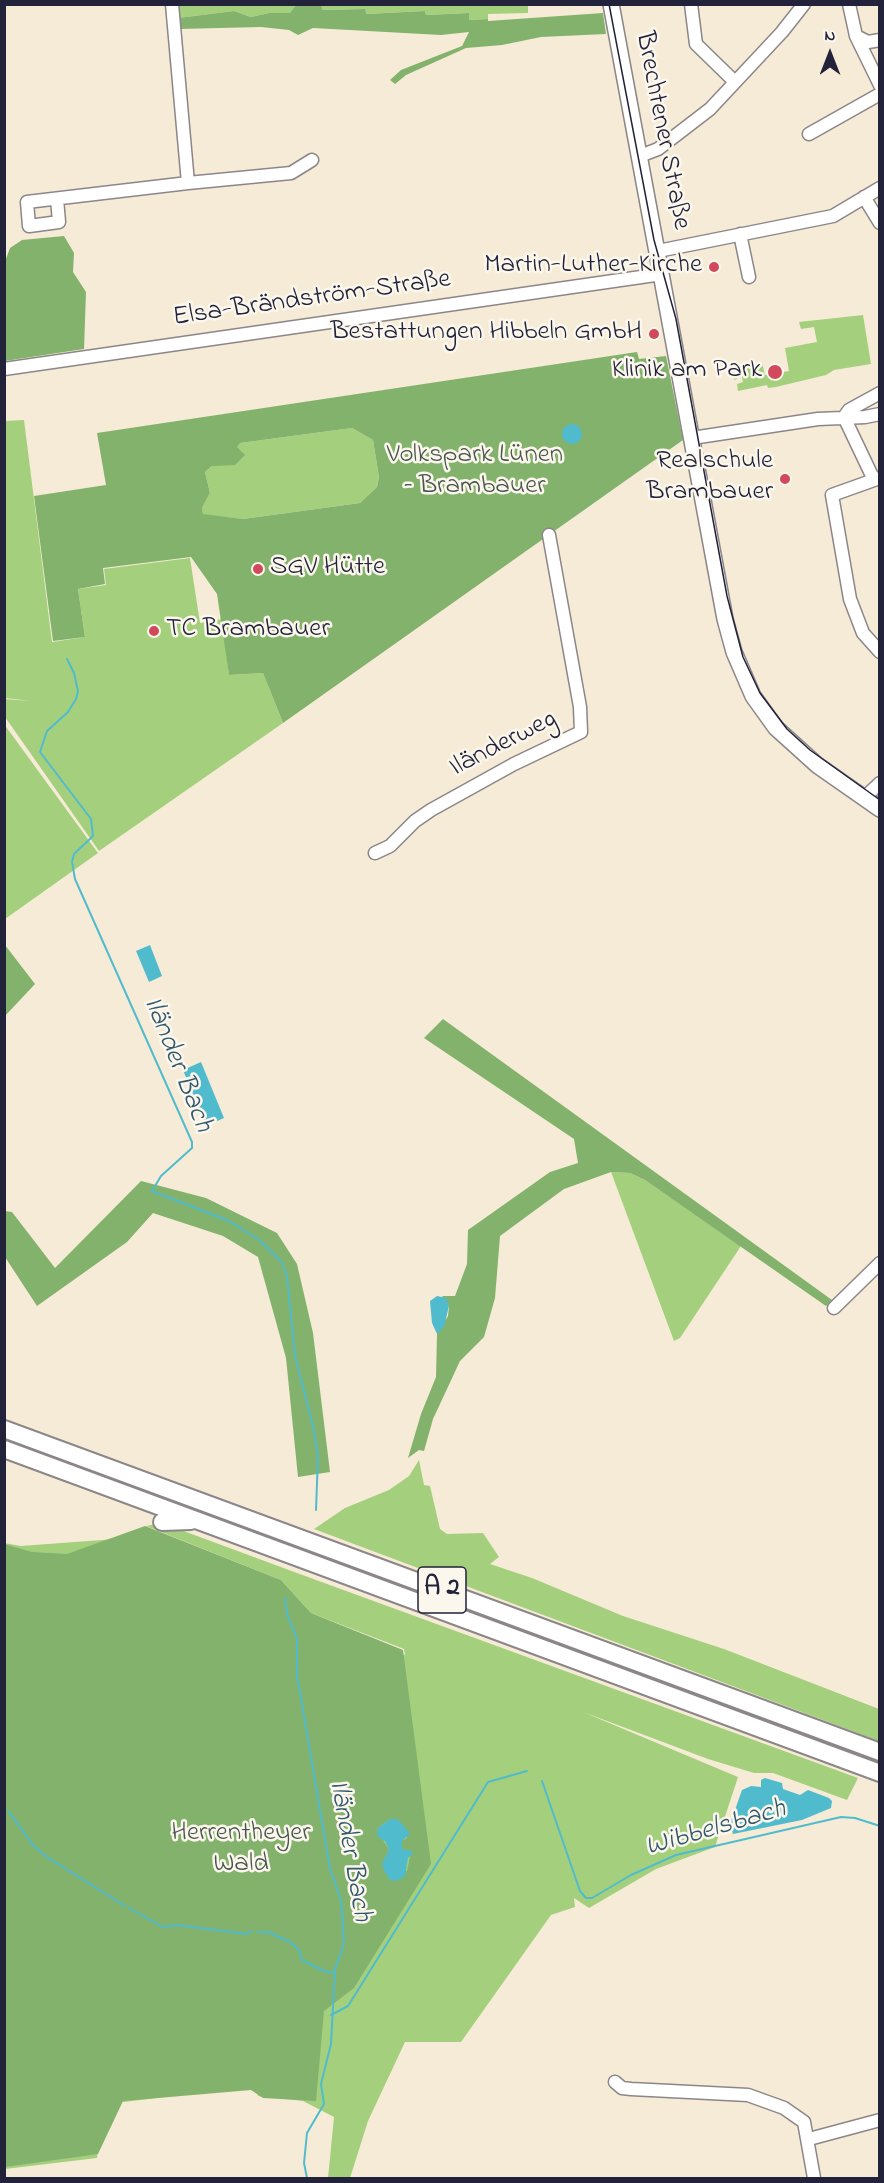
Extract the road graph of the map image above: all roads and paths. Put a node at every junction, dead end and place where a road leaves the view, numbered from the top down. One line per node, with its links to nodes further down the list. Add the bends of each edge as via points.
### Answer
1 (172, 4): 14 (street)
2 (611, 4): 12 (main road, Brechtener Straße)
3 (691, 4): 8 (street, via 696,44)
4 (804, 4): 8 (street)
5 (849, 4): 6 (street)
6 (856, 36): 7 (street, via 868,42); 9 (street)
7 (879, 40)
8 (735, 82): 12 (street, via 710,109 673,138)
9 (879, 85)
10 (879, 94): 11 (street)
11 (809, 134)
12 (640, 156): 20 (main road, Brechtener Straße)
13 (312, 160): 14 (street, via 291,172)
14 (188, 183): 17 (street)
15 (879, 188): 16 (street)
16 (864, 197): 18 (street); 19 (street, via 833,216)
17 (57, 199)
18 (879, 223)
19 (740, 234): 20 (street); 22 (street)
20 (658, 251): 21 (main road, Brechtener Straße)
21 (662, 274): 23 (street, Elsa-Brändström-Straße); 27 (main road, Brechtener Straße)
22 (749, 278)
23 (4, 369)
24 (878, 394): 26 (street)
25 (879, 414): 26 (street)
26 (844, 417): 27 (street); 28 (street)
27 (692, 438): 32 (main road, Brechtener Straße, via 727,630 746,683 786,739)
28 (877, 479): 30 (street, via 832,495 850,599 863,633)
29 (549, 535): 34 (street, Iländerweg, via 580,707 581,732 431,810 390,846)
30 (879, 652)
31 (879, 783): 32 (street)
32 (864, 798): 33 (main road, Brechtener Straße)
33 (879, 809)
34 (375, 853)
35 (879, 1263): 36 (street)
36 (834, 1308)
37 (4, 1429): 41 (highway, A 2)
38 (4, 1449): 39 (highway, A 2)
39 (197, 1520): 40 (highway); 42 (highway, A 2)
40 (162, 1522)
41 (879, 1752)
42 (879, 1773)
43 (615, 2082): 45 (street, via 630,2089 748,2095 776,2105 804,2122)
44 (879, 2120): 45 (street)
45 (809, 2139): 46 (street)
46 (814, 2178)

